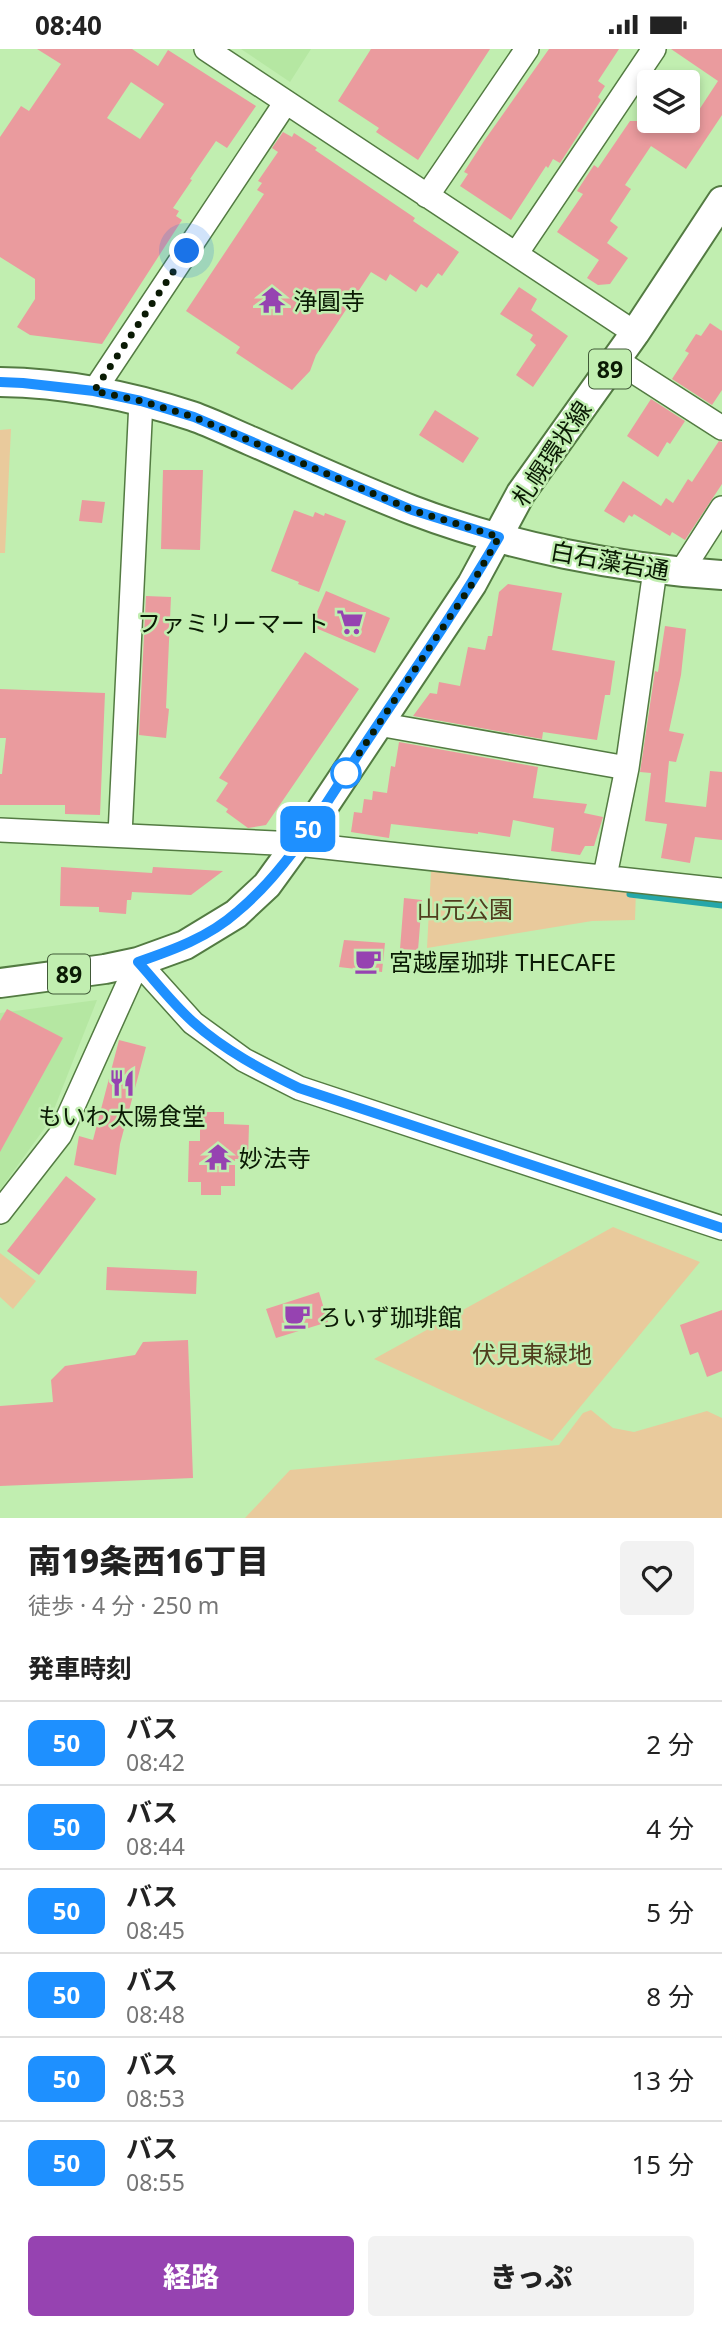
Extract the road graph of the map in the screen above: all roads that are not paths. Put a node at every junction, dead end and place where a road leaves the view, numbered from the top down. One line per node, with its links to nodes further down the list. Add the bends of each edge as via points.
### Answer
1 (206, 49): 4 (street)
2 (527, 49): 5 (street)
3 (654, 49): 7 (street)
4 (286, 102): 5 (street); 11 (street)
5 (427, 196): 7 (street)
6 (722, 201): 8 (main road, 札幌環状線 / 89)
7 (516, 254): 8 (street)
8 (635, 333): 9 (main road, 札幌環状線 / 89)
9 (616, 360): 13 (street); 15 (main road, 札幌環状線 / 89, via 521,493)
10 (0, 382): 11 (main road, 白石藻岩通)
11 (94, 391): 12 (main road, 白石藻岩通)
12 (141, 401): 15 (main road, 白石藻岩通, via 194,417 412,510); 21 (street)
13 (722, 428)
14 (722, 508): 16 (street)
15 (499, 537): 16 (main road, 白石藻岩通); 18 (main road, 札幌環状線 / 89)
16 (668, 571): 17 (main road, 白石藻岩通); 19 (street)
17 (722, 575)
18 (378, 725): 19 (street); 22 (main road, 札幌環状線 / 89)
19 (627, 768): 23 (street)
20 (0, 830): 21 (street)
21 (120, 835): 22 (street)
22 (297, 845): 23 (street); 25 (main road, 札幌環状線 / 89, via 267,885 236,914 185,945)
23 (605, 876): 24 (street)
24 (722, 890)
25 (138, 962): 26 (main road, 札幌環状線 / 89); 27 (street, via 60,1135); 28 (street, via 193,1023 244,1060 299,1088)
26 (0, 983)
27 (0, 1212)
28 (722, 1228)

